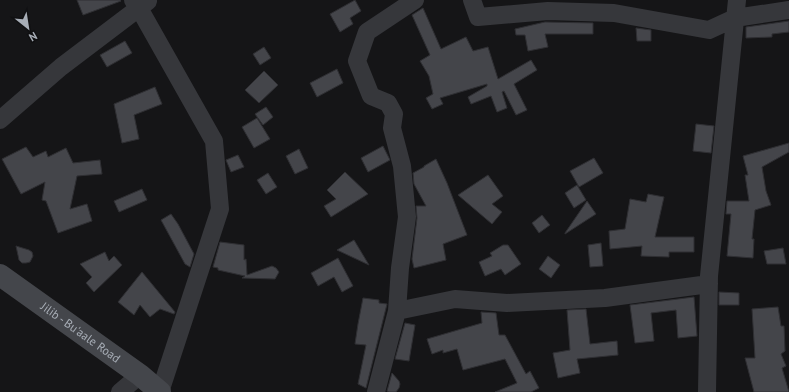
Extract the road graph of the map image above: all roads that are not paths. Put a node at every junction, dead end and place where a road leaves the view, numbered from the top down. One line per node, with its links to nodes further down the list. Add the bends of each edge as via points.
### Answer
1 (415, 0): 10 (street, via 367,32 357,61 371,96 388,103 394,114 392,128 402,166 407,217)
2 (472, 0): 6 (street, via 478,17 548,11 614,13 709,30)
3 (736, 0): 6 (street)
4 (140, 3): 7 (street); 13 (street, via 214,142 220,209)
5 (789, 10): 6 (street)
6 (735, 18): 9 (street)
7 (0, 120)
8 (0, 275): 11 (main road, Jilib - Bu'aale Road)
9 (709, 284): 10 (street, via 605,298 507,303 455,299); 15 (street)
10 (397, 311): 14 (street)
11 (140, 376): 12 (street); 13 (main road, Jilib - Bu'aale Road)
12 (120, 392)
13 (160, 392)
14 (376, 392)
15 (707, 392)

